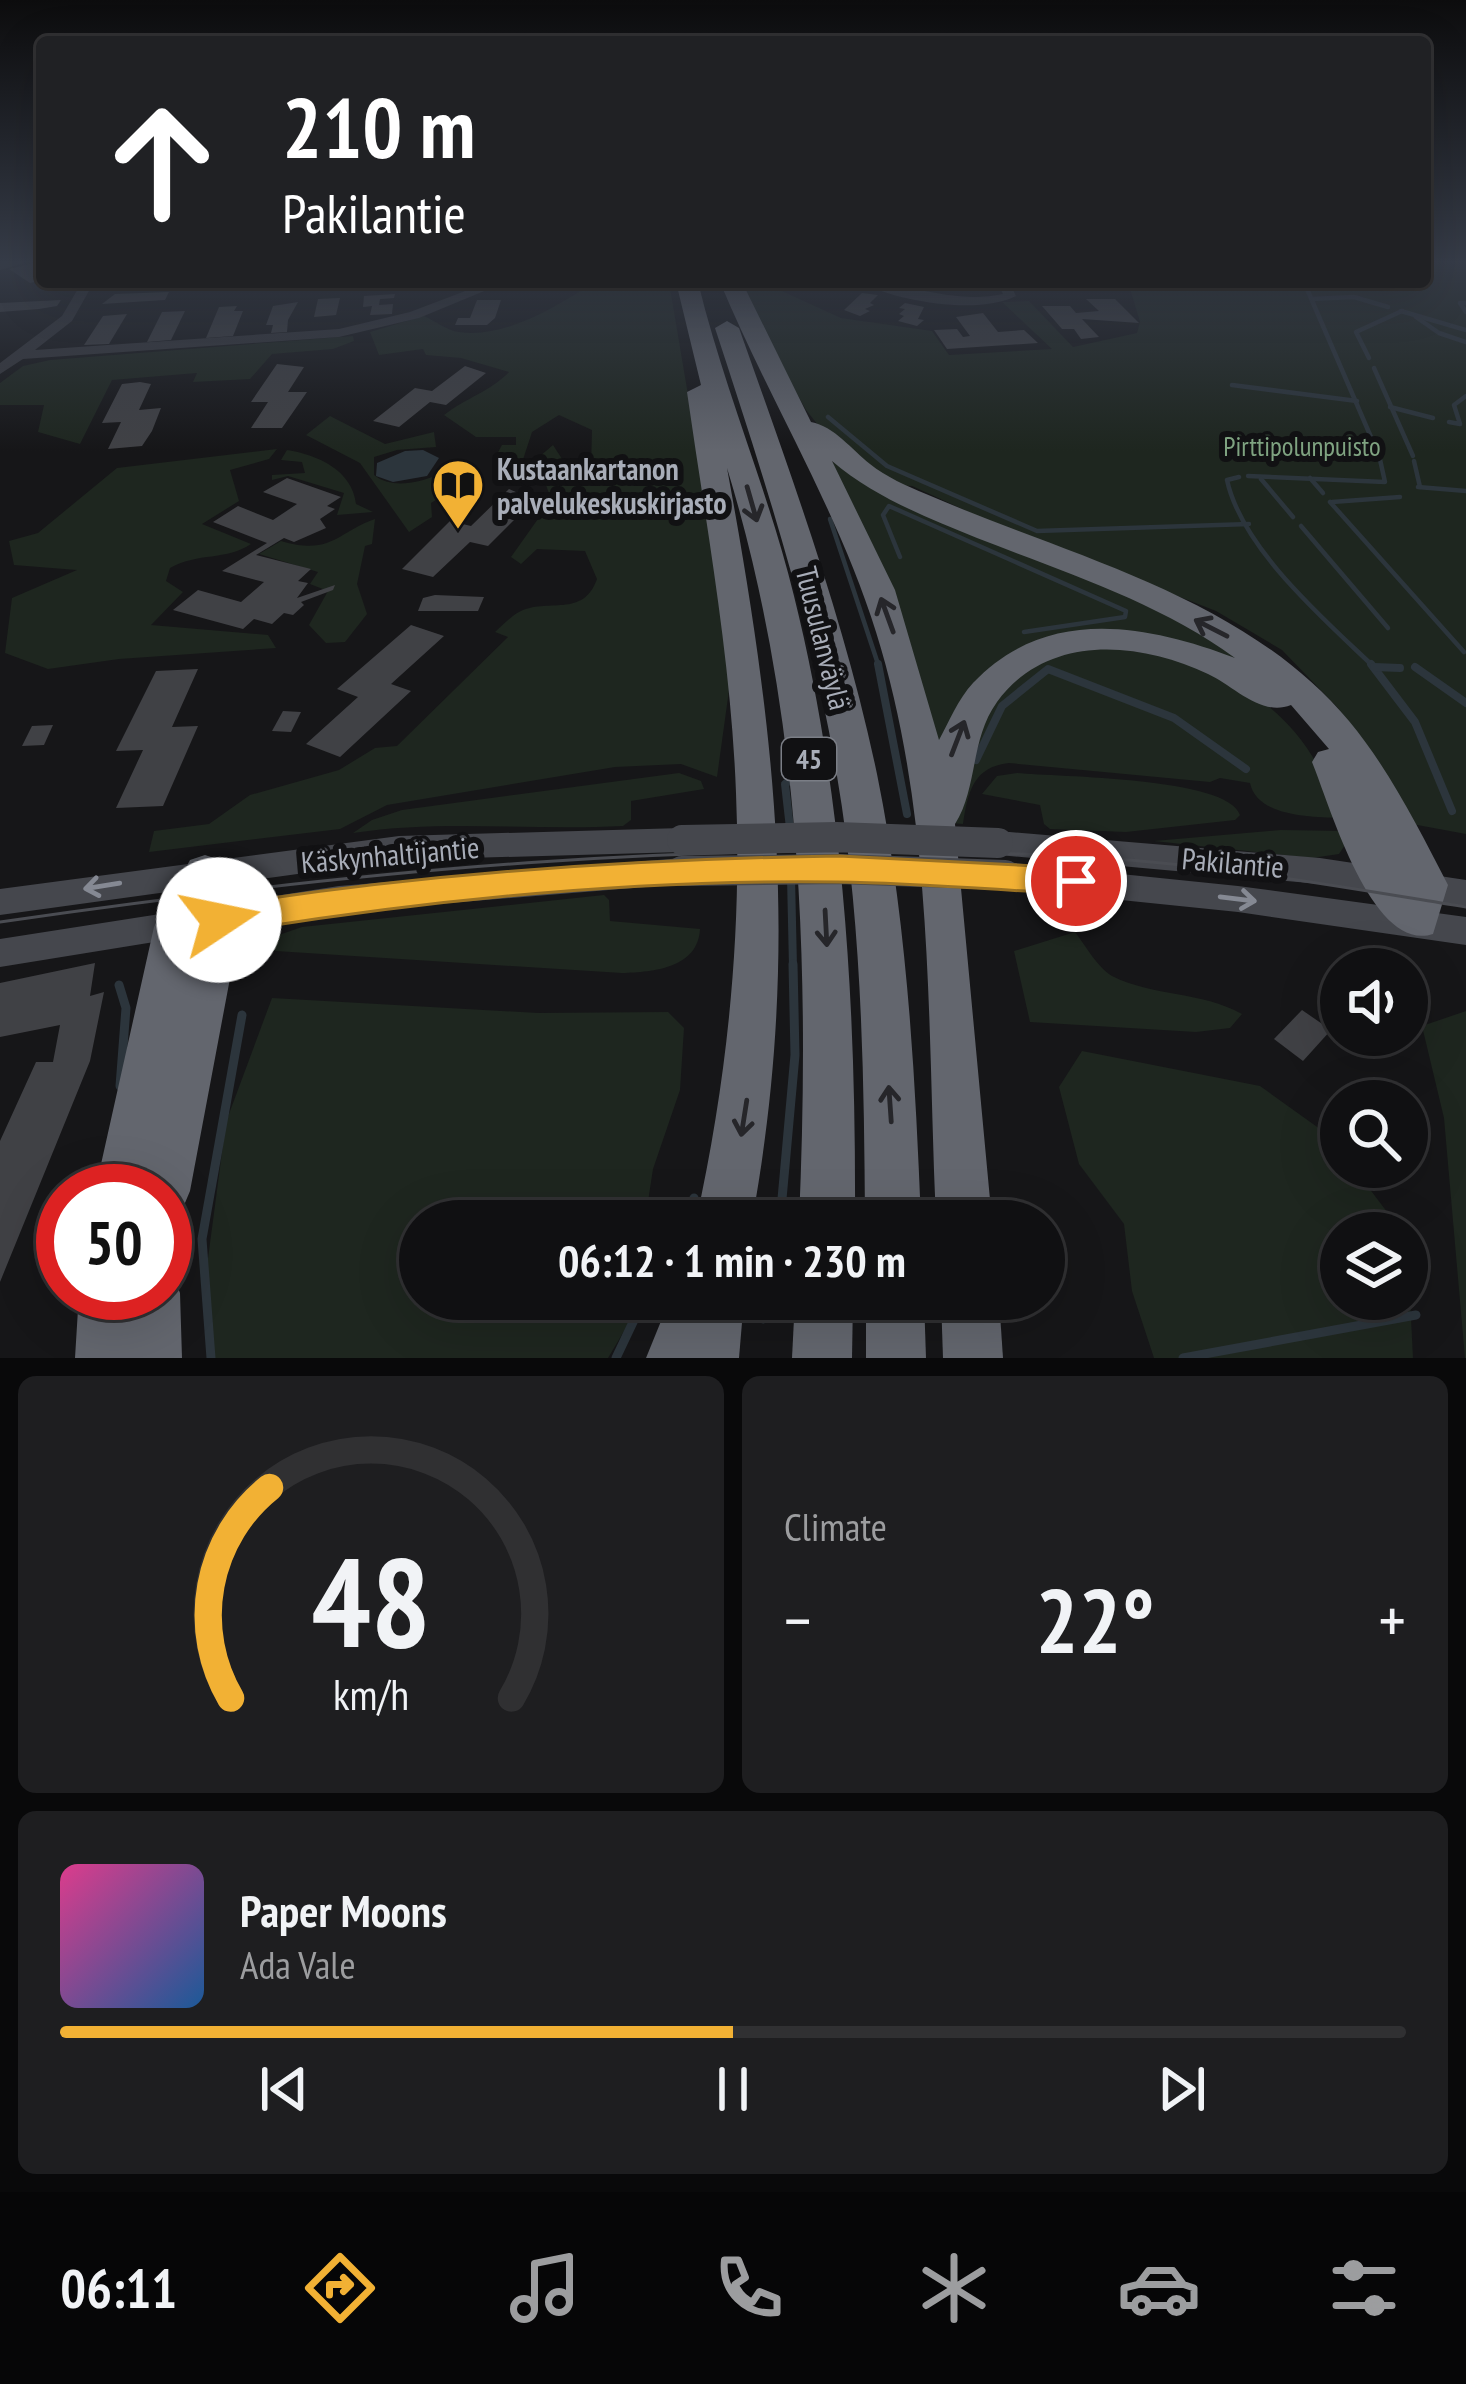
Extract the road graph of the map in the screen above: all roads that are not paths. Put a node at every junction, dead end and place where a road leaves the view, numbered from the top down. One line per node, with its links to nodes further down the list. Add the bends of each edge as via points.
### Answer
1 (56, 324): 7 (street)
2 (373, 324): 7 (street)
3 (694, 324): 22 (highway, one-way to 22, via 756,790 760,926 749,1072)
4 (707, 324): 23 (highway, Tuusulanväylä / 45, one-way to 23, via 778,596 812,777 826,930)
5 (711, 324): 24 (highway, Tuusulanväylä / 45, one-way to 5, via 878,927 858,776 815,590)
6 (749, 324): 9 (highway)
7 (20, 355): 8 (street)
8 (0, 370)
9 (780, 391): 10 (highway, one-way to 9, via 895,635 842,507); 15 (highway, one-way to 9, via 1346,744 1257,656 1168,607 900,494 830,448)
10 (936, 852): 14 (highway, one-way to 14, via 945,776 982,690 1042,647 1102,638 1186,651 1277,698 1310,729 1342,779); 25 (highway)
11 (682, 856): 12 (main road, Käskynhaltijantie, bridge, via 839,869); 13 (main road, Käskynhaltijantie, via 421,847); 17 (main road, Käskynhaltijantie)
12 (1001, 859): 14 (main road, Pakilantie); 15 (main road, Pakilantie, one-way to 15)
13 (205, 872): 16 (main road, Käskynhaltijantie, one-way to 16); 17 (highway)
14 (1381, 879): 15 (highway)
15 (1436, 900): 18 (main road, Pakilantie)
16 (0, 902)
17 (198, 923): 19 (main road, Käskynhaltijantie); 20 (highway); 21 (highway, via 204,974)
18 (1466, 931)
19 (0, 953)
20 (130, 1164)
21 (168, 1164)
22 (728, 1200)
23 (826, 1200)
24 (892, 1200)
25 (962, 1200)
26 (107, 1320): 33 (highway)
27 (152, 1320): 34 (highway)
28 (691, 1320): 35 (highway)
29 (713, 1320): 36 (highway)
30 (823, 1320): 37 (highway)
31 (895, 1320): 38 (highway)
32 (971, 1320): 39 (highway)
33 (105, 1358)
34 (152, 1358)
35 (676, 1358)
36 (709, 1358)
37 (821, 1358)
38 (896, 1358)
39 (973, 1358)

